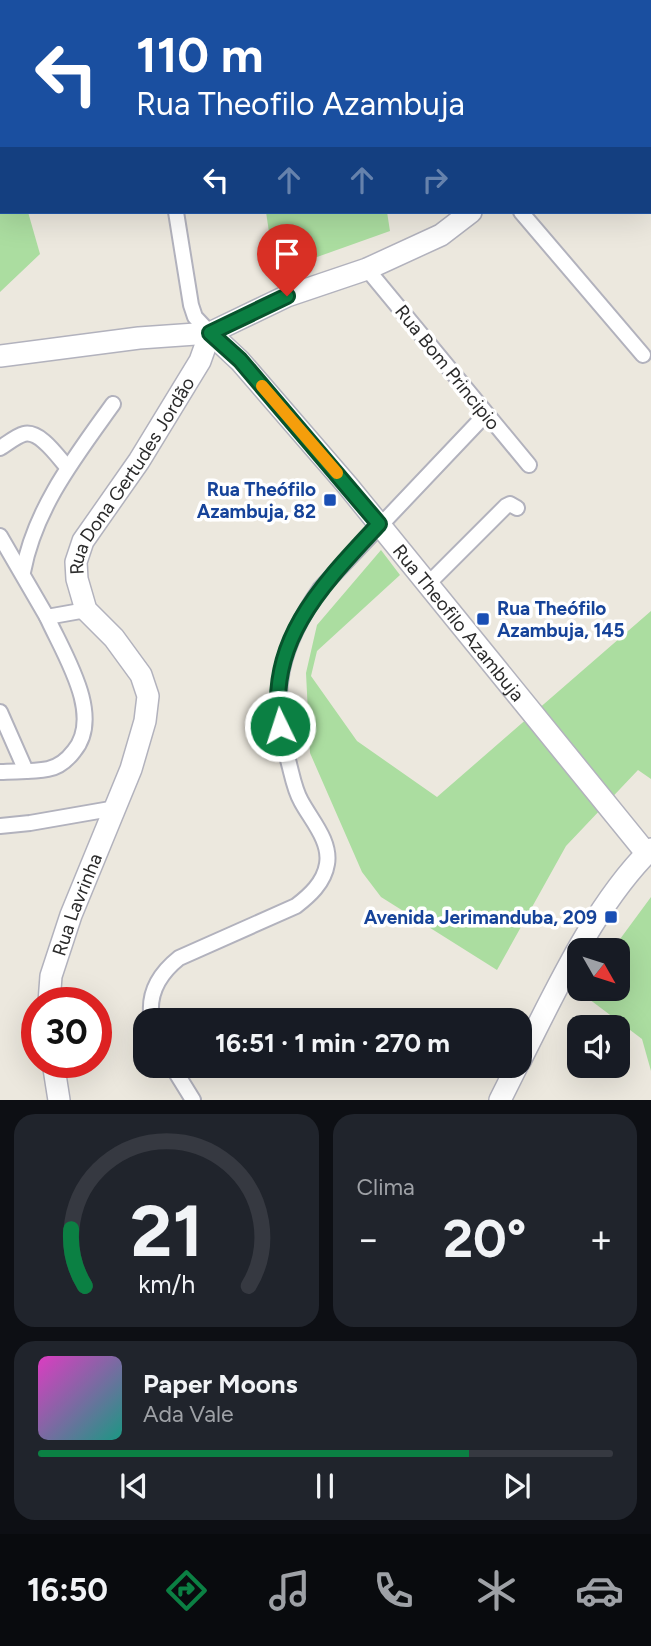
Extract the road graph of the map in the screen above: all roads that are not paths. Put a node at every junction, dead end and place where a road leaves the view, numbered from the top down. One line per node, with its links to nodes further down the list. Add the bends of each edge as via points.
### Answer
1 (176, 214): 5 (street, via 191,306)
2 (468, 214): 4 (street, via 441,235)
3 (523, 214): 6 (street)
4 (368, 269): 5 (street, via 287,296); 9 (street, Rua Bom Principio)
5 (210, 333): 7 (street); 14 (street, Rua Theofilo Azambuja, via 240,360); 18 (street, Rua Dona Gertudes Jordão, via 201,360 83,541 76,562)
6 (643, 355)
7 (0, 356)
8 (113, 404): 12 (street)
9 (486, 414): 11 (street, Rua Bom Principio); 14 (street)
10 (0, 448): 12 (street, via 30,433)
11 (529, 465)
12 (68, 467): 16 (street, via 31,536)
13 (517, 508): 17 (street, via 506,506)
14 (379, 524): 17 (street, Rua Theofilo Azambuja); 27 (street, via 300,618 278,681 283,744 299,798 327,850 322,879 296,906 168,966 152,993)
15 (0, 536): 16 (street)
16 (23, 572): 19 (street)
17 (428, 584): 25 (street, Rua Theofilo Azambuja)
18 (86, 610): 19 (street); 23 (street, Rua Dona Gertudes Jordão, via 141,675 148,696 131,769)
19 (47, 617): 21 (street, via 85,702 86,717 77,748 66,761 50,769)
20 (0, 712): 21 (street)
21 (26, 771): 22 (street)
22 (0, 772)
23 (116, 808): 24 (street); 26 (street, Rua Lavrinha, via 71,915)
24 (0, 825)
25 (649, 852): 28 (street, via 591,928)
26 (50, 987)
27 (150, 1008)
28 (532, 1039)
29 (56, 1078): 32 (street)
30 (179, 1078): 33 (street)
31 (511, 1078): 34 (street)
32 (59, 1100)
33 (193, 1100)
34 (500, 1100)

